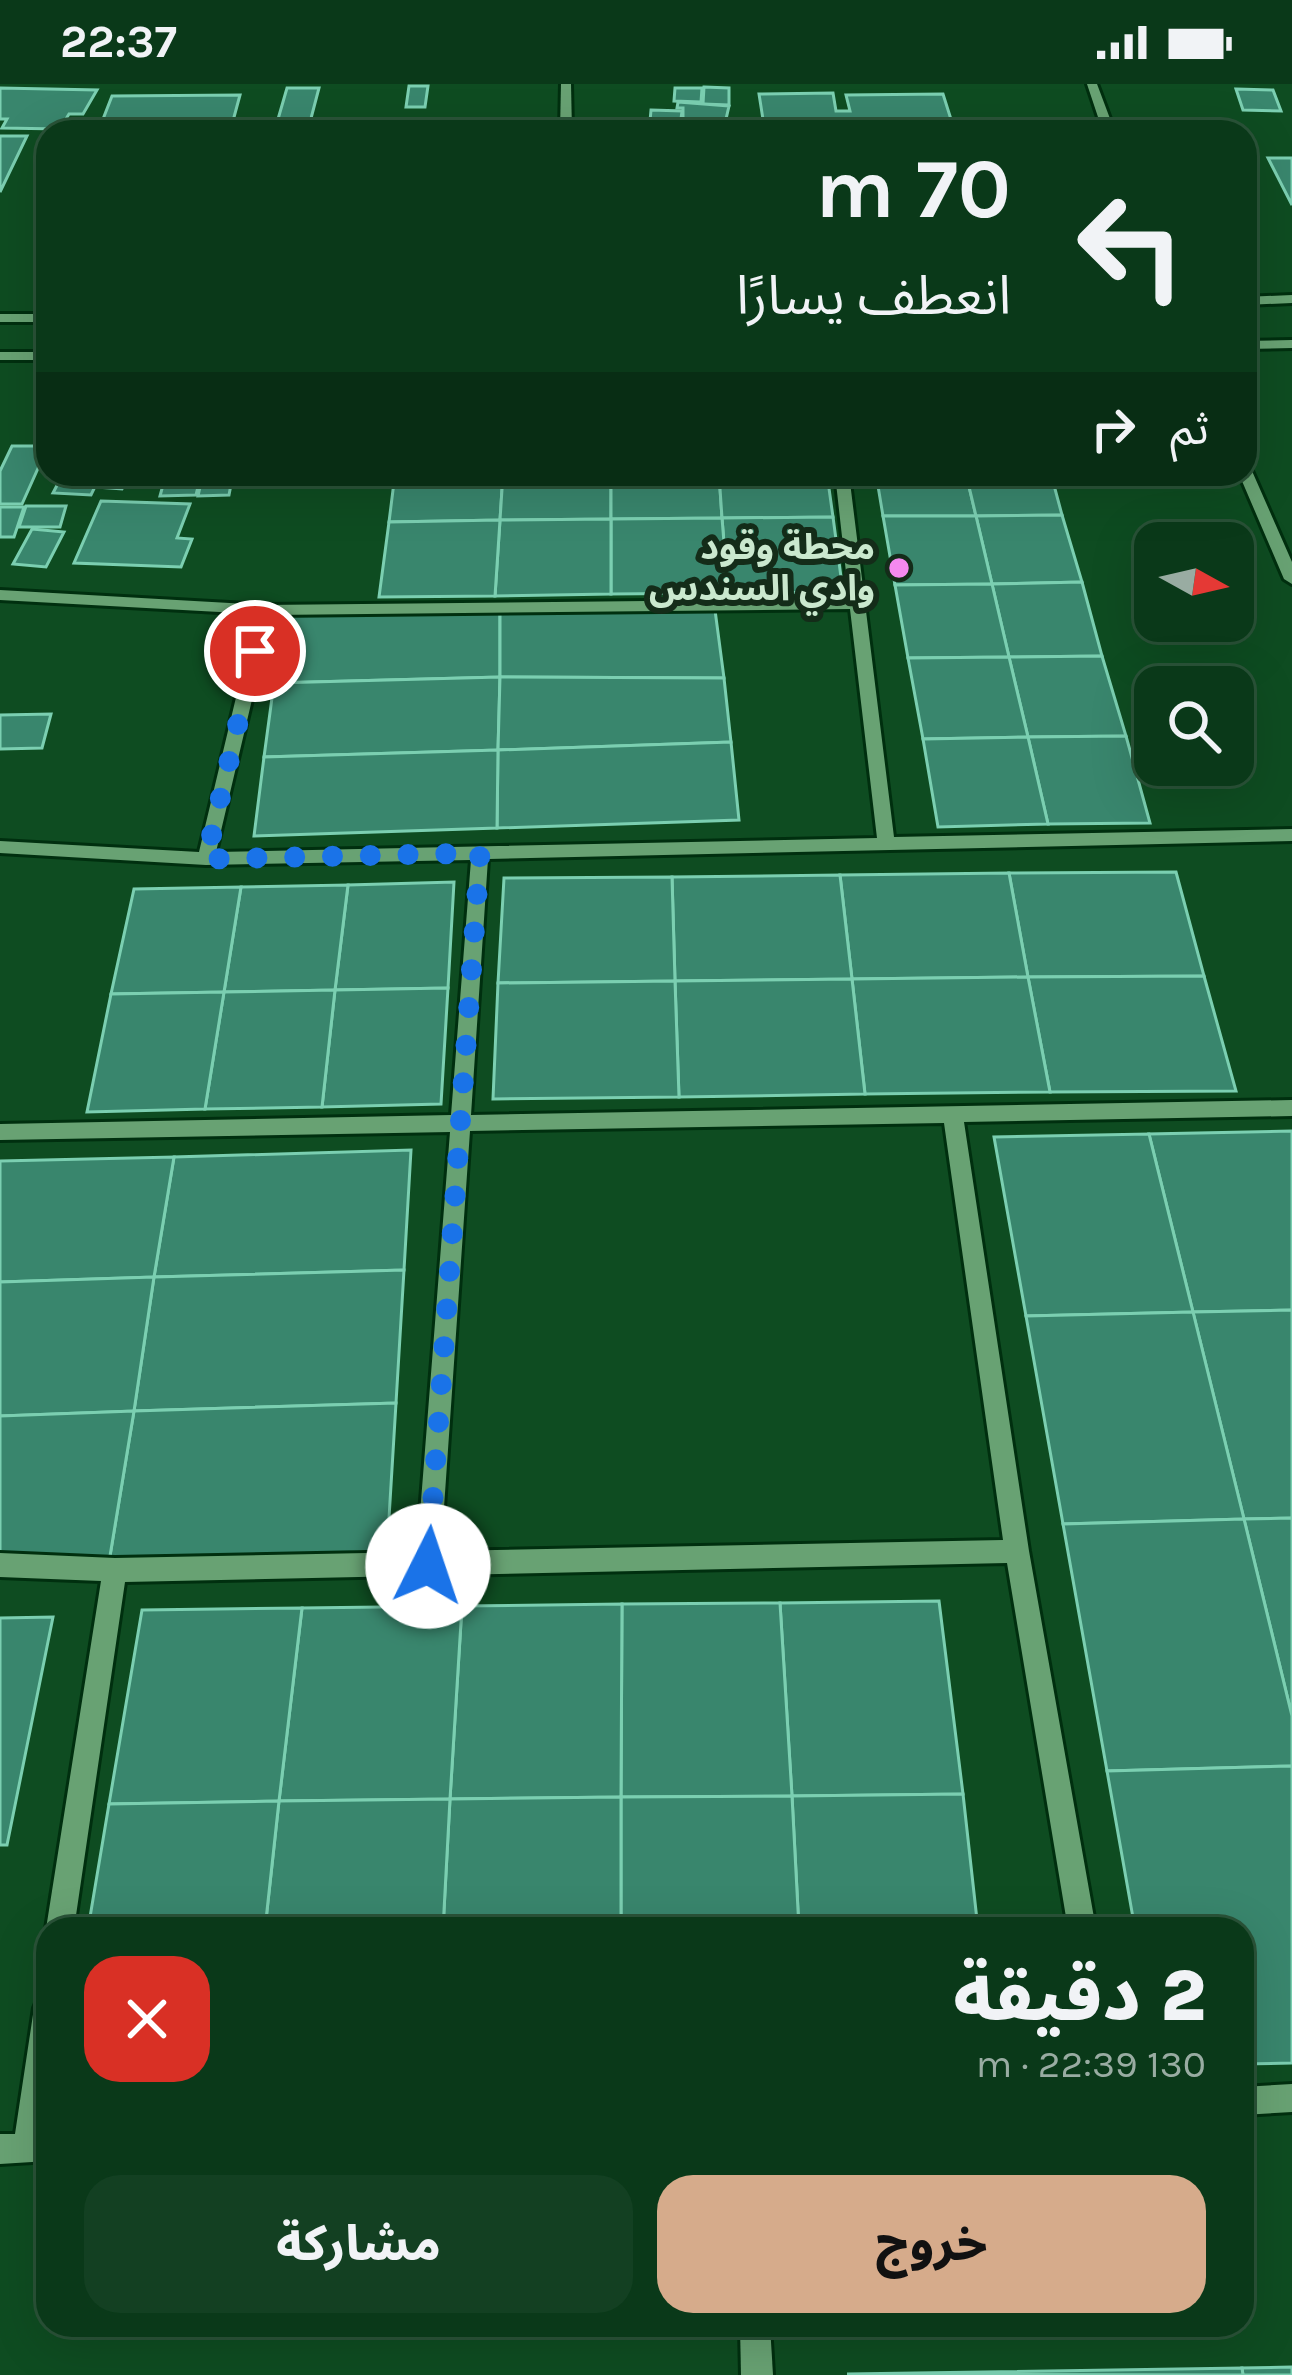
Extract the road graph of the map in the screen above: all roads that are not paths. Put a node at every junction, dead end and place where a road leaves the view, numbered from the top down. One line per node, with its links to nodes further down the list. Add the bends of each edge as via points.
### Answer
1 (566, 84): 3 (street)
2 (1092, 84): 4 (street)
3 (566, 120)
4 (1105, 120)
5 (1292, 299): 6 (street)
6 (1257, 300)
7 (36, 317): 8 (street)
8 (0, 318)
9 (1292, 344): 10 (street)
10 (1257, 345)
11 (0, 356): 12 (street)
12 (36, 356)
13 (844, 486): 17 (street)
14 (1251, 486): 15 (street)
15 (1292, 580)
16 (0, 595): 18 (street)
17 (860, 604): 18 (street); 20 (street)
18 (265, 610): 23 (street)
19 (1292, 835): 20 (street)
20 (886, 844): 22 (street)
21 (0, 848): 23 (street)
22 (480, 853): 23 (street); 26 (street)
23 (206, 859)
24 (1292, 1108): 25 (street)
25 (953, 1114): 26 (street); 28 (street)
26 (460, 1123): 27 (street); 30 (street)
27 (0, 1132)
28 (1017, 1551): 30 (street); 33 (street)
29 (0, 1565): 31 (street)
30 (428, 1566): 31 (street)
31 (115, 1570): 32 (street)
32 (62, 1917)
33 (1080, 1917)
34 (36, 2081): 37 (street)
35 (1292, 2098): 36 (street)
36 (1254, 2100)
37 (25, 2147)
38 (755, 2337): 39 (street)
39 (757, 2375)

